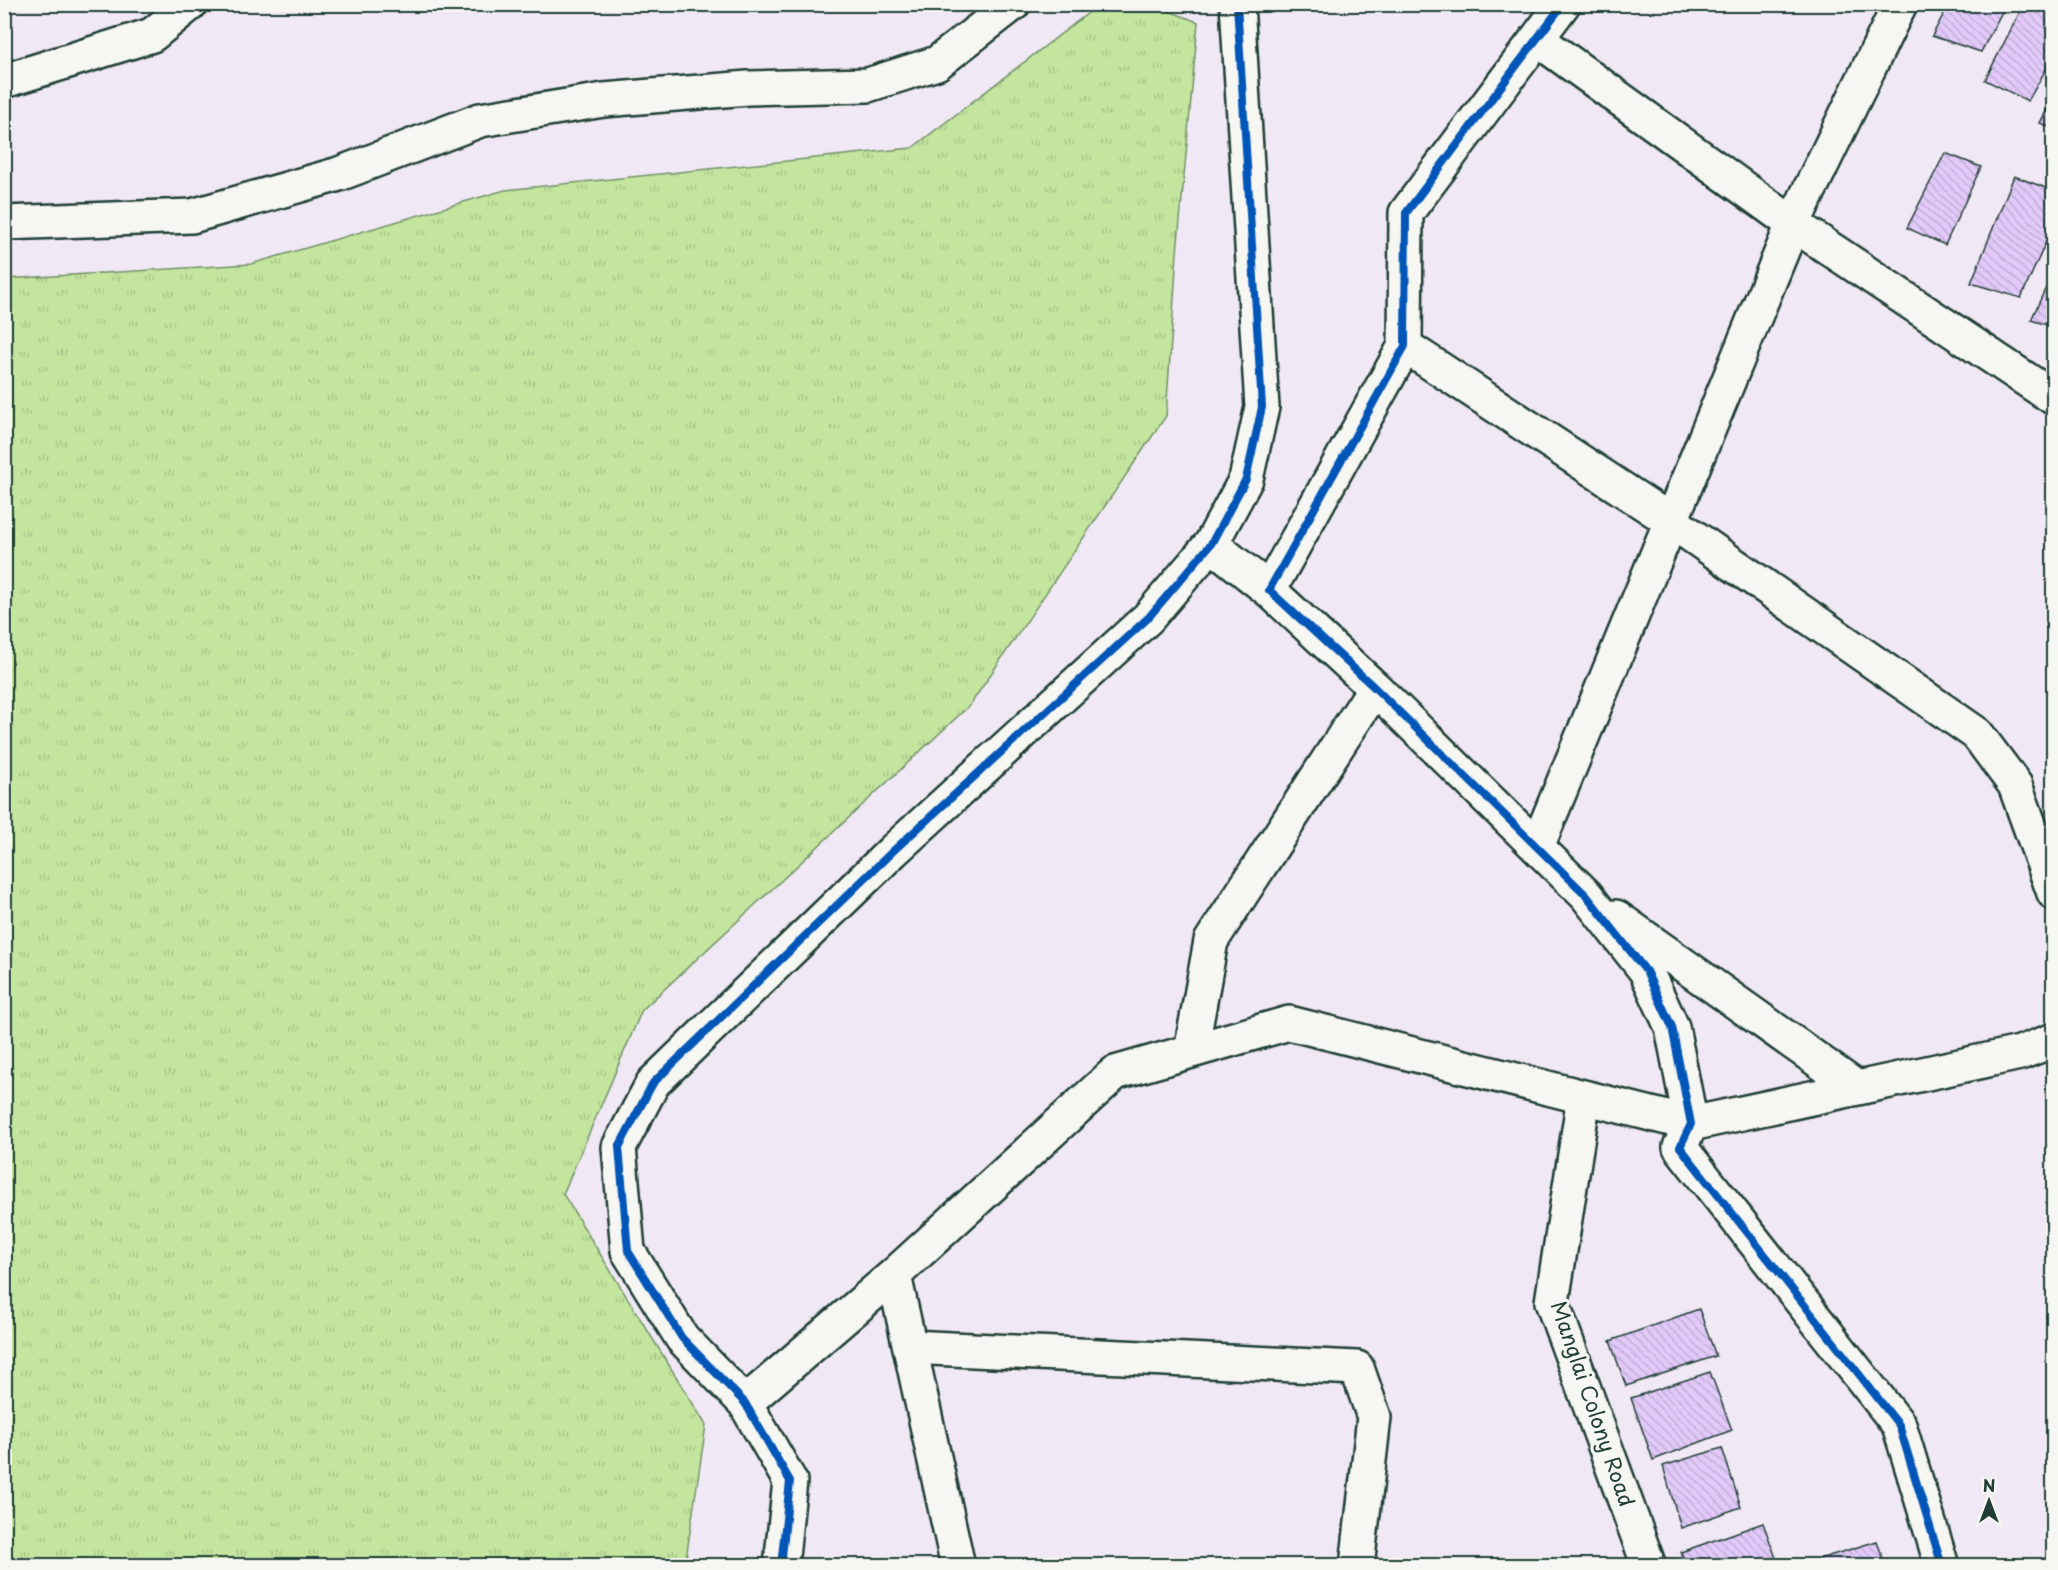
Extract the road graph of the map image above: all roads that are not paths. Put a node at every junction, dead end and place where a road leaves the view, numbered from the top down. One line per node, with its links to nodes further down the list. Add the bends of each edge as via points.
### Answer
1 (190, 4): 7 (street, via 152,35)
2 (1012, 4): 8 (street, via 938,63 868,85 748,88 604,100 525,112 480,120 339,174 192,216)
3 (1237, 4): 13 (street, via 1262,407 1246,478)
4 (1563, 4): 6 (street)
5 (1900, 4): 9 (street)
6 (1537, 39): 9 (street); 10 (street, via 1406,213)
7 (4, 81)
8 (4, 223)
9 (1792, 224): 11 (street); 12 (street)
10 (1405, 346): 12 (street); 14 (street)
11 (2054, 398)
12 (1671, 521): 16 (street); 17 (street, via 1977,734 2015,785)
13 (1211, 544): 14 (street); 26 (street, via 1148,618 893,851 653,1083 619,1147 628,1251 682,1338)
14 (1269, 590): 15 (street)
15 (1375, 688): 16 (street); 20 (street, via 1211,941)
16 (1537, 847): 18 (street)
17 (2054, 893)
18 (1586, 895): 21 (street); 23 (street, via 1646,971 1672,1027)
19 (2054, 1040): 21 (street, via 2020,1053)
20 (1191, 1051): 22 (street, via 1289,1023); 24 (street, via 1115,1073)
21 (1857, 1088): 23 (street)
22 (1584, 1097): 23 (street); 30 (street, Manglai Colony Road, via 1552,1302)
23 (1691, 1124): 31 (street, via 1680,1147 1899,1425)
24 (894, 1275): 25 (street); 26 (street)
25 (910, 1347): 28 (street); 29 (street, via 1357,1368 1374,1417)
26 (745, 1403): 27 (street, via 790,1482)
27 (782, 1566)
28 (958, 1566)
29 (1357, 1566)
30 (1649, 1566)
31 (1942, 1566)

